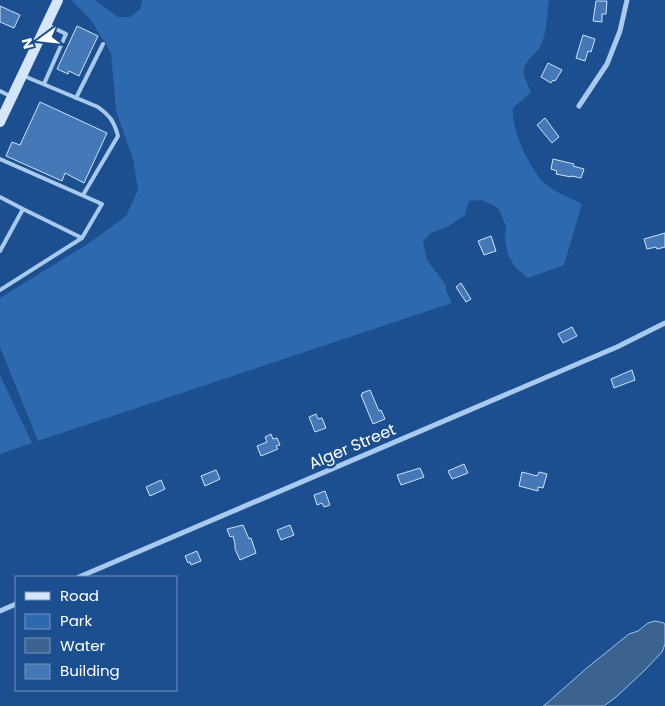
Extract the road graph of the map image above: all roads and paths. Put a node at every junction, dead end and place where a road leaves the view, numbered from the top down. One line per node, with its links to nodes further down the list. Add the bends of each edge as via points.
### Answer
1 (58, 0): 3 (main road)
2 (627, 0): 10 (street, via 620,31 607,64)
3 (46, 24): 5 (main road); 6 (lane, via 66,34)
4 (103, 44): 9 (lane)
5 (22, 75): 6 (lane); 8 (main road)
6 (44, 84): 9 (lane)
7 (0, 91): 8 (lane)
8 (12, 97): 11 (main road)
9 (76, 98): 13 (lane, via 108,115 118,136)
10 (580, 106)
11 (0, 122)
12 (0, 159): 13 (lane)
13 (83, 195): 16 (lane, via 102,204)
14 (0, 197): 15 (lane)
15 (23, 209): 16 (lane); 17 (lane)
16 (82, 238): 18 (lane)
17 (0, 250)
18 (0, 290)
19 (665, 323): 20 (street, Alger Street, via 617,347)
20 (81, 576)
21 (15, 604): 22 (street)
22 (0, 611)

